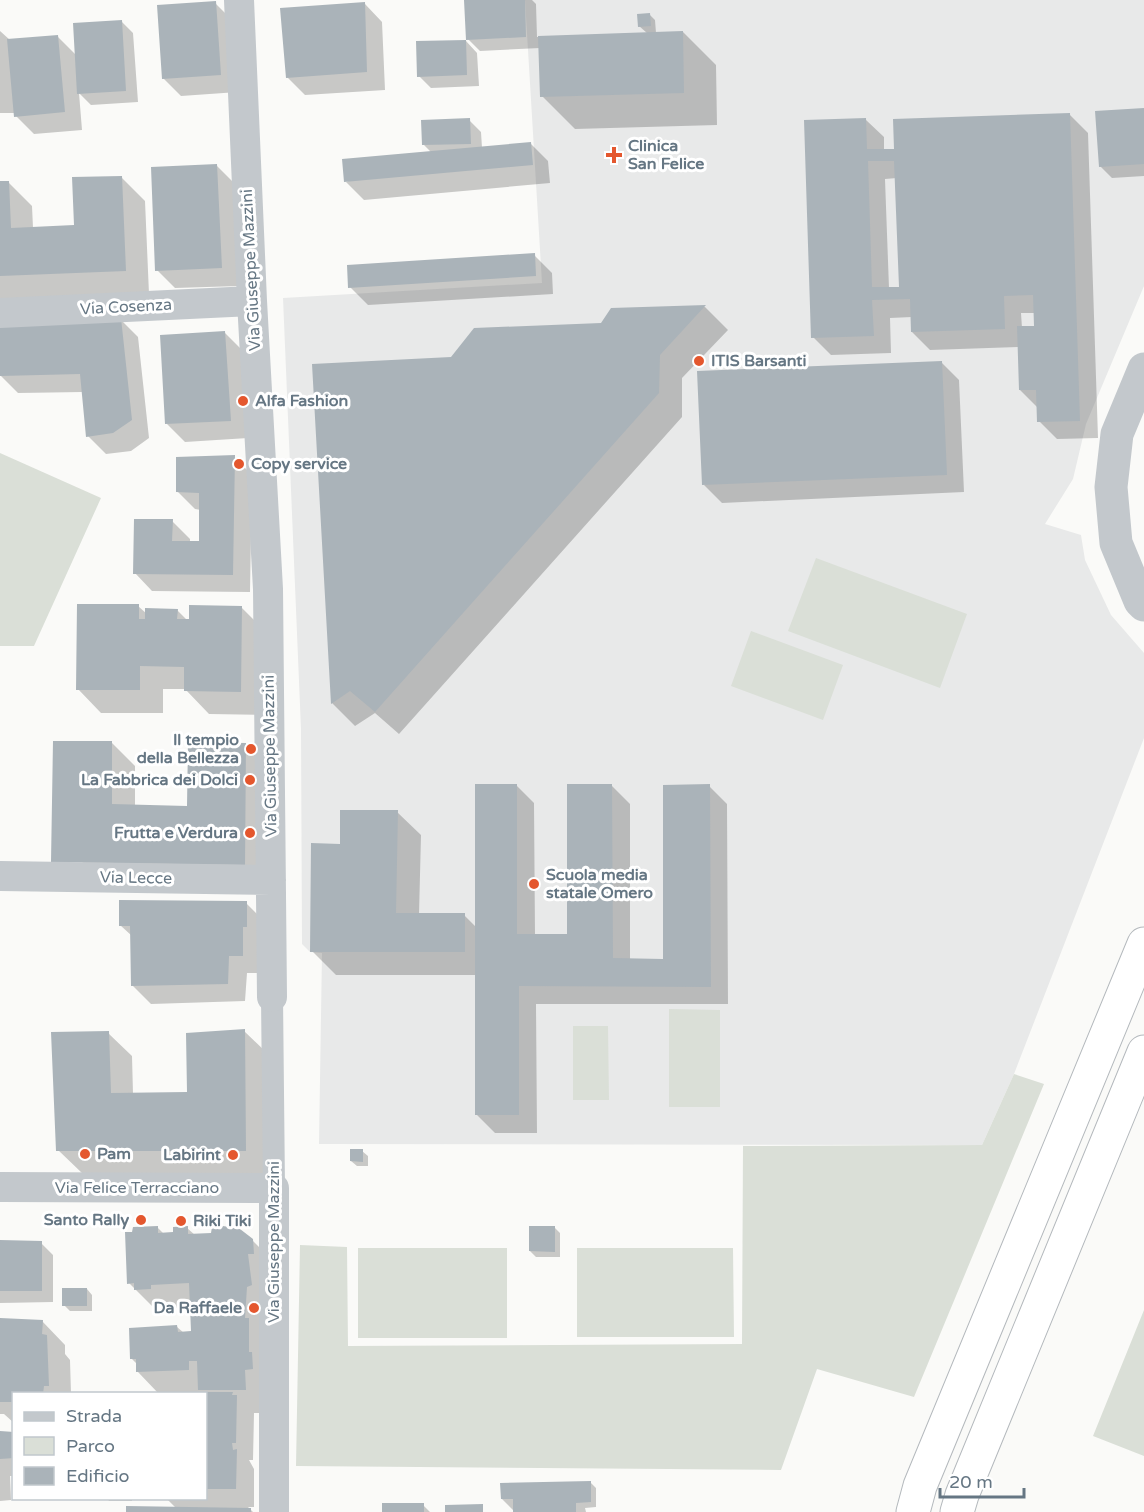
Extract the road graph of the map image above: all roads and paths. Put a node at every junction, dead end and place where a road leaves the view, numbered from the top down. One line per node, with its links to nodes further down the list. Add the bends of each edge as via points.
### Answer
1 (239, 0): 2 (street, Via Giuseppe Mazzini)
2 (252, 301): 3 (street, Via Cosenza); 7 (street, Via Giuseppe Mazzini, via 268,589)
3 (0, 314)
4 (1144, 369): 5 (street, via 1117,434 1111,487 1116,543)
5 (1144, 605)
6 (0, 876): 7 (street, Via Lecce)
7 (271, 880): 9 (street, Via Giuseppe Mazzini)
8 (1144, 945): 14 (highway, via 920,1486)
9 (272, 997): 12 (street, Via Giuseppe Mazzini)
10 (1144, 1052): 15 (highway)
11 (0, 1188): 12 (street, Via Felice Terracciano)
12 (274, 1188): 13 (street, Via Giuseppe Mazzini)
13 (274, 1512)
14 (913, 1512)
15 (957, 1512)

